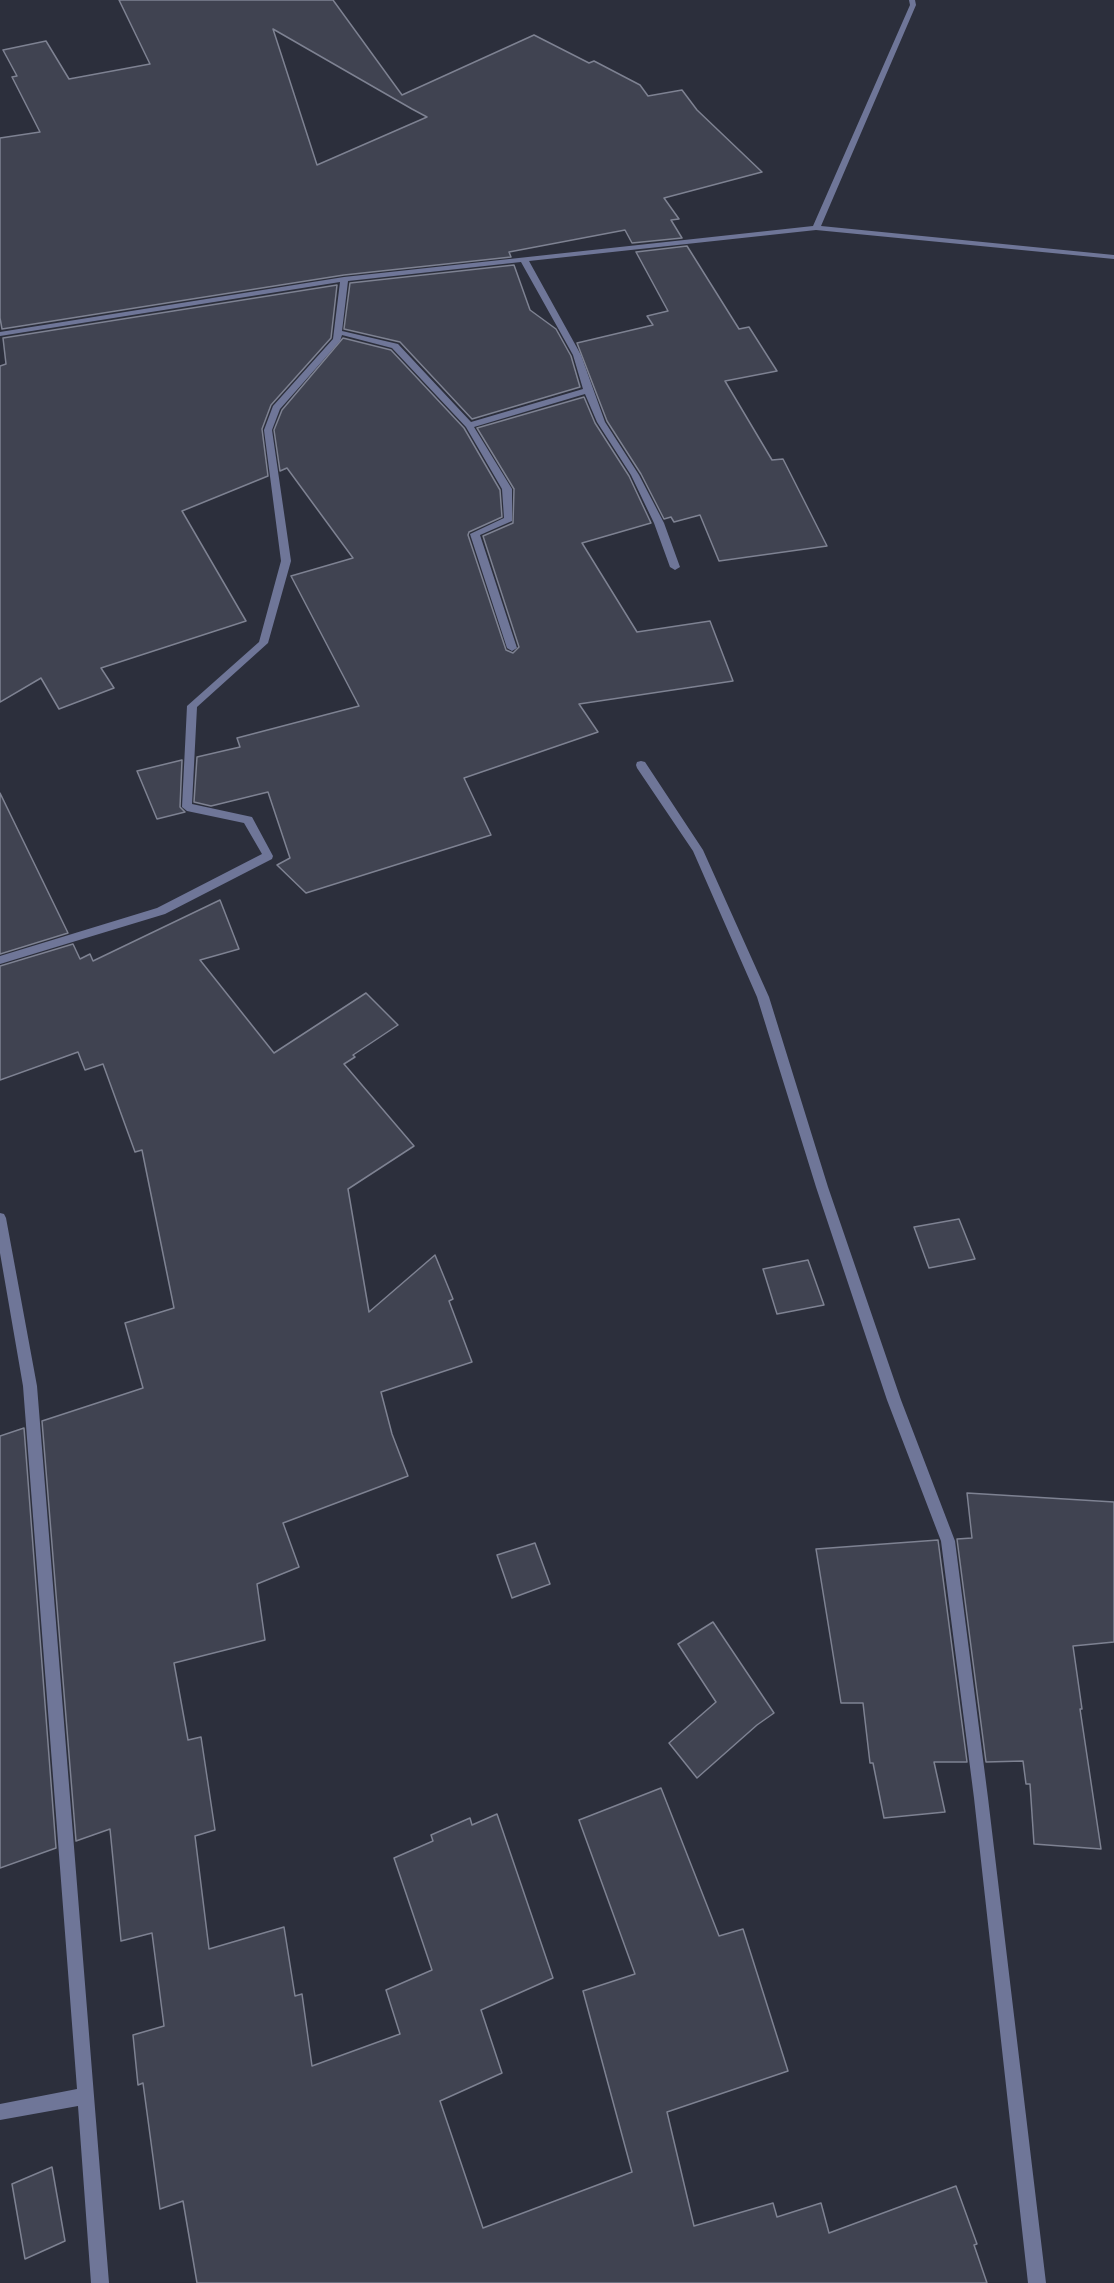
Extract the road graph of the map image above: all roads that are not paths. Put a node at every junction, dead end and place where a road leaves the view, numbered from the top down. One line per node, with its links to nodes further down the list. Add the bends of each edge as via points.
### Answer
1 (912, 0): 2 (street)
2 (816, 228): 3 (street); 4 (street)
3 (1114, 257)
4 (524, 260): 5 (street); 8 (street, via 577,355)
5 (344, 279): 6 (street); 7 (street)
6 (338, 332): 9 (street, via 395,346); 13 (street, via 337,339 276,408 268,430 285,561 263,643 192,706 188,807 248,820 268,856 161,911)
7 (0, 334)
8 (588, 390): 9 (street); 10 (street, via 601,422 655,514)
9 (469, 426): 11 (street, via 507,489 508,519 475,534)
10 (675, 567)
11 (512, 648)
12 (641, 765): 18 (street, via 698,850 763,997 833,1221 894,1400 948,1541)
13 (0, 960)
14 (0, 1218): 15 (street, via 30,1386)
15 (85, 2096): 16 (street); 17 (street)
16 (0, 2112)
17 (100, 2283)
18 (1037, 2283)

